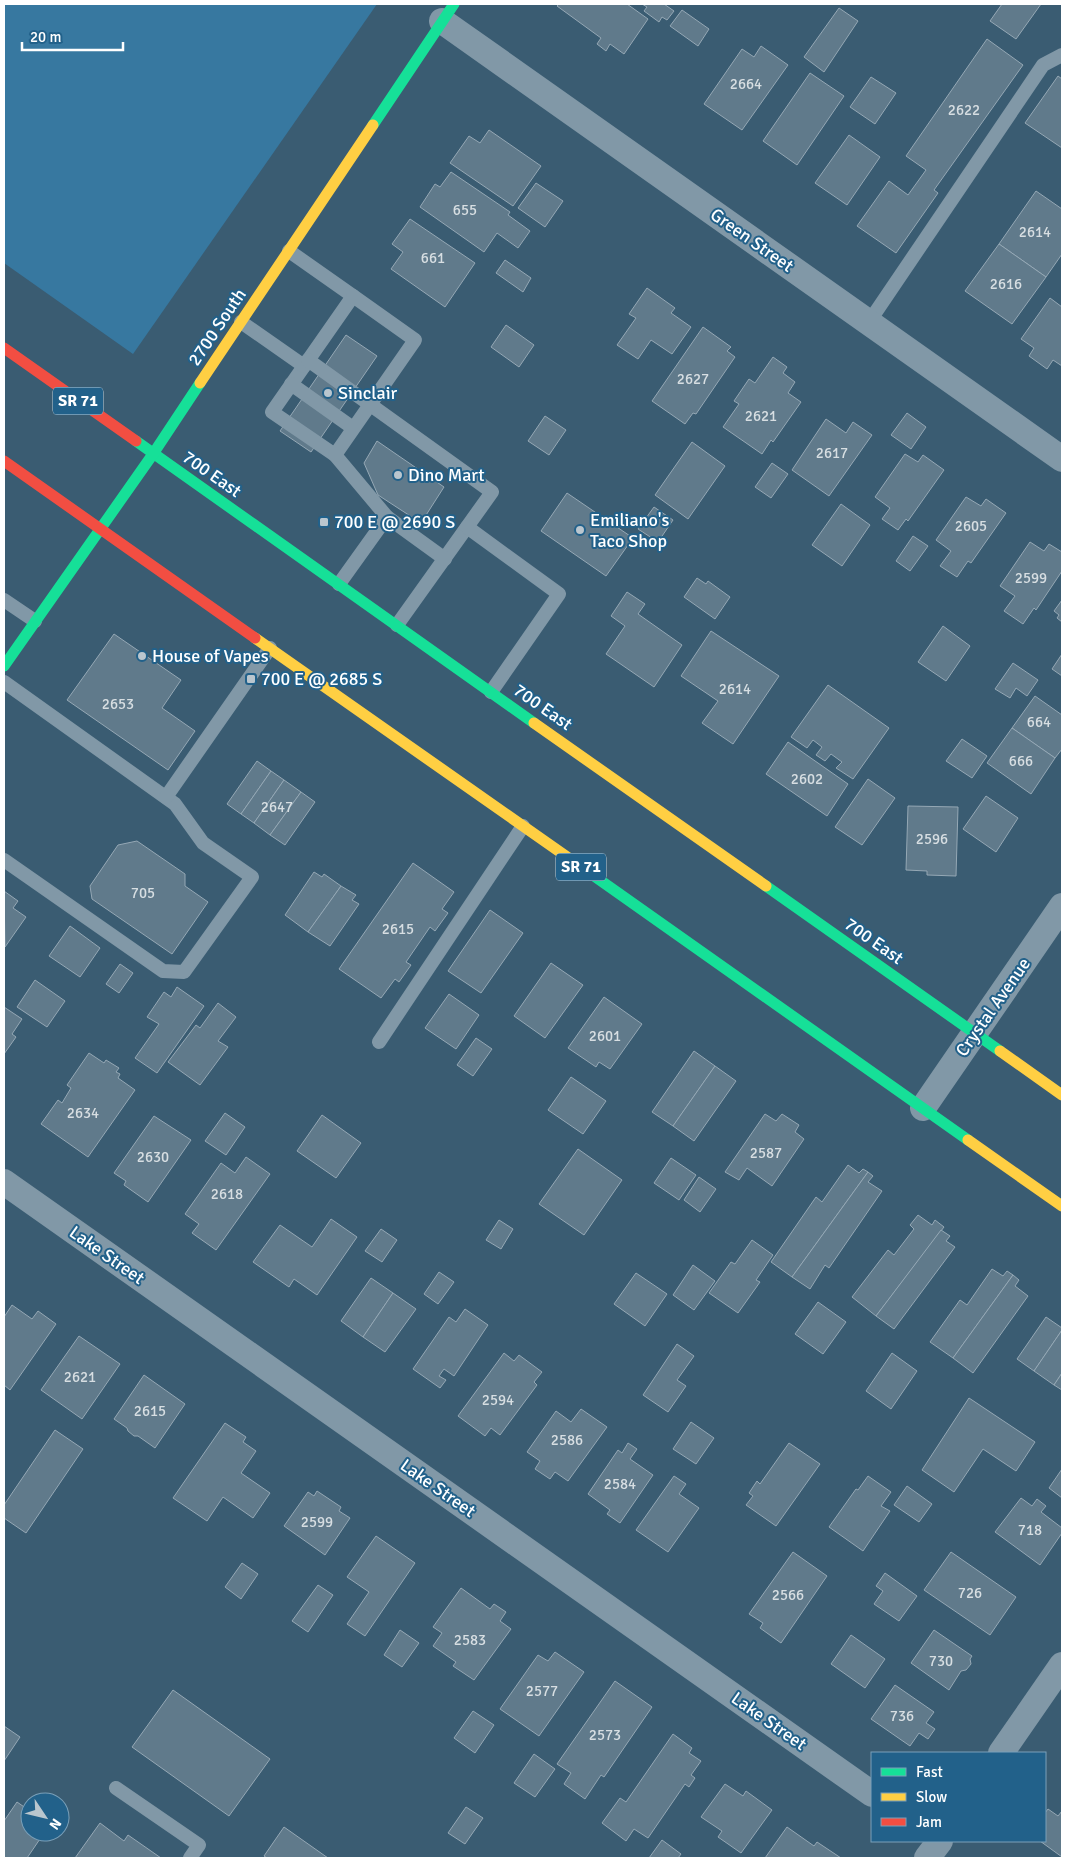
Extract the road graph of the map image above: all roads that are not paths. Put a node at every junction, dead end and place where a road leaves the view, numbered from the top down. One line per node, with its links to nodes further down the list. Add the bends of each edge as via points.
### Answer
1 (448, 12): 3 (main road, 2700 South); 6 (street, Green Street)
2 (1062, 54): 6 (lane, via 1043,65)
3 (289, 250): 4 (lane); 5 (main road, 2700 South)
4 (353, 296): 8 (lane); 10 (lane, via 415,340)
5 (241, 322): 8 (lane); 12 (main road, 2700 South)
6 (869, 322): 14 (street, Green Street)
7 (4, 348): 12 (main road, 700 East / SR 71)
8 (306, 363): 9 (lane); 10 (lane)
9 (291, 384): 11 (lane); 13 (lane, via 272,412)
10 (370, 404): 11 (lane); 17 (lane, via 492,492)
11 (354, 428): 13 (lane)
12 (153, 454): 18 (main road, 2700 South); 20 (main road, 700 East / SR 71)
13 (335, 454): 16 (lane)
14 (1062, 459)
15 (4, 460): 18 (main road, SR 71)
16 (387, 517): 19 (lane); 20 (lane)
17 (467, 527): 19 (lane); 27 (lane, via 560,594)
18 (100, 528): 22 (main road, 2700 South); 24 (main road, SR 71)
19 (445, 559): 23 (lane)
20 (338, 584): 23 (main road, 700 East / SR 71)
21 (4, 600): 22 (lane)
22 (35, 621): 25 (main road, 2700 South)
23 (397, 626): 27 (main road, 700 East / SR 71)
24 (270, 648): 28 (lane); 29 (main road, SR 71)
25 (4, 666)
26 (4, 682): 28 (lane)
27 (490, 692): 32 (main road, 700 East / SR 71)
28 (166, 797): 30 (lane, via 175,804 203,844 252,877 184,972 163,970)
29 (523, 826): 33 (lane); 35 (main road, SR 71)
30 (4, 860)
31 (1062, 906): 32 (street, Crystal Avenue)
32 (975, 1033): 34 (main road, 700 East / SR 71); 35 (street, Crystal Avenue)
33 (379, 1042)
34 (1062, 1095)
35 (923, 1108): 37 (main road, SR 71)
36 (4, 1182): 41 (street, Lake Street)
37 (1062, 1206)
38 (1062, 1665): 39 (street)
39 (1001, 1752)
40 (116, 1788): 43 (lane, via 199,1845)
41 (871, 1793)
42 (938, 1842): 44 (street)
43 (190, 1858)
44 (927, 1858)

